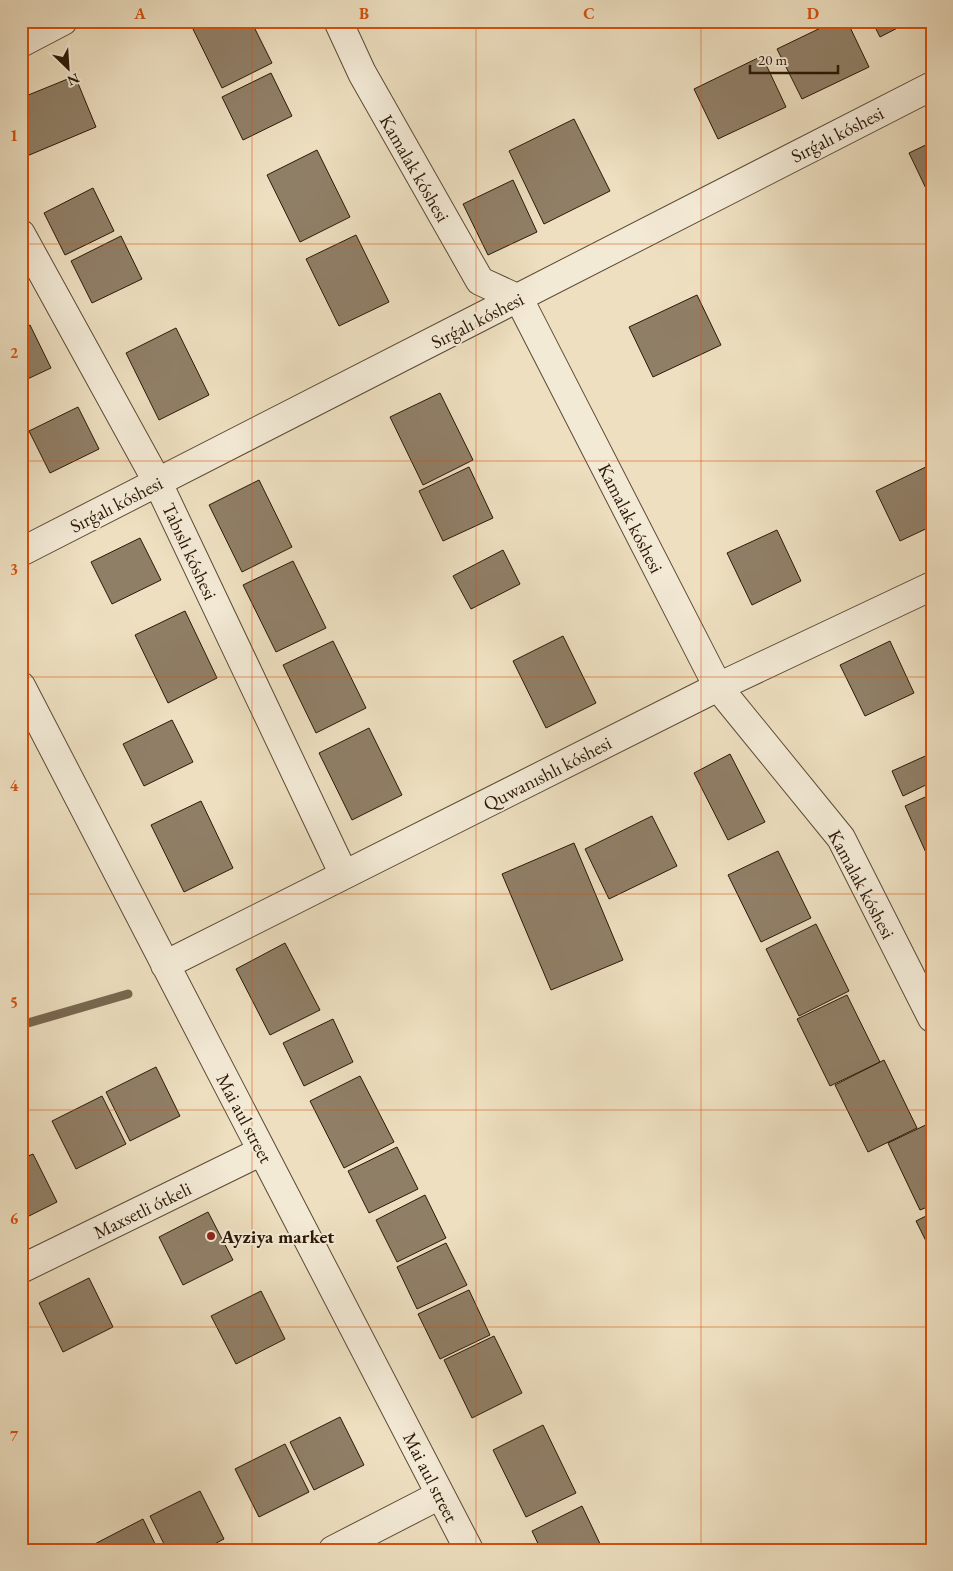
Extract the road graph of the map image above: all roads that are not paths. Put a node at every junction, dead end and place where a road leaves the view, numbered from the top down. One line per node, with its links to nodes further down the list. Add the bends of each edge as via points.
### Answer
1 (63, 21): 3 (street)
2 (338, 21): 6 (street, Kamalak kóshesi, via 362,73 480,281)
3 (21, 43)
4 (932, 86): 6 (street, Sırǵalı kóshesi)
5 (21, 234): 7 (street, Tabıslı kóshesi)
6 (519, 299): 7 (street, Sırǵalı kóshesi); 11 (street, Kamalak kóshesi)
7 (158, 483): 8 (street, Sırǵalı kóshesi); 12 (street, Tabıslı kóshesi)
8 (21, 552)
9 (932, 586): 11 (street, Quwanıshlı kóshesi)
10 (21, 686): 13 (street, Mai aul street)
11 (718, 688): 12 (street, Quwanıshlı kóshesi); 14 (street, Kamalak kóshesi, via 841,838)
12 (344, 875): 13 (street, Quwanıshlı kóshesi)
13 (165, 965): 15 (street, Mai aul street)
14 (932, 1018)
15 (262, 1151): 16 (street, Maxsetli ótkeli); 17 (street, Mai aul street)
16 (21, 1269)
17 (440, 1495): 18 (street); 19 (street, Mai aul street)
18 (333, 1550)
19 (469, 1550)

